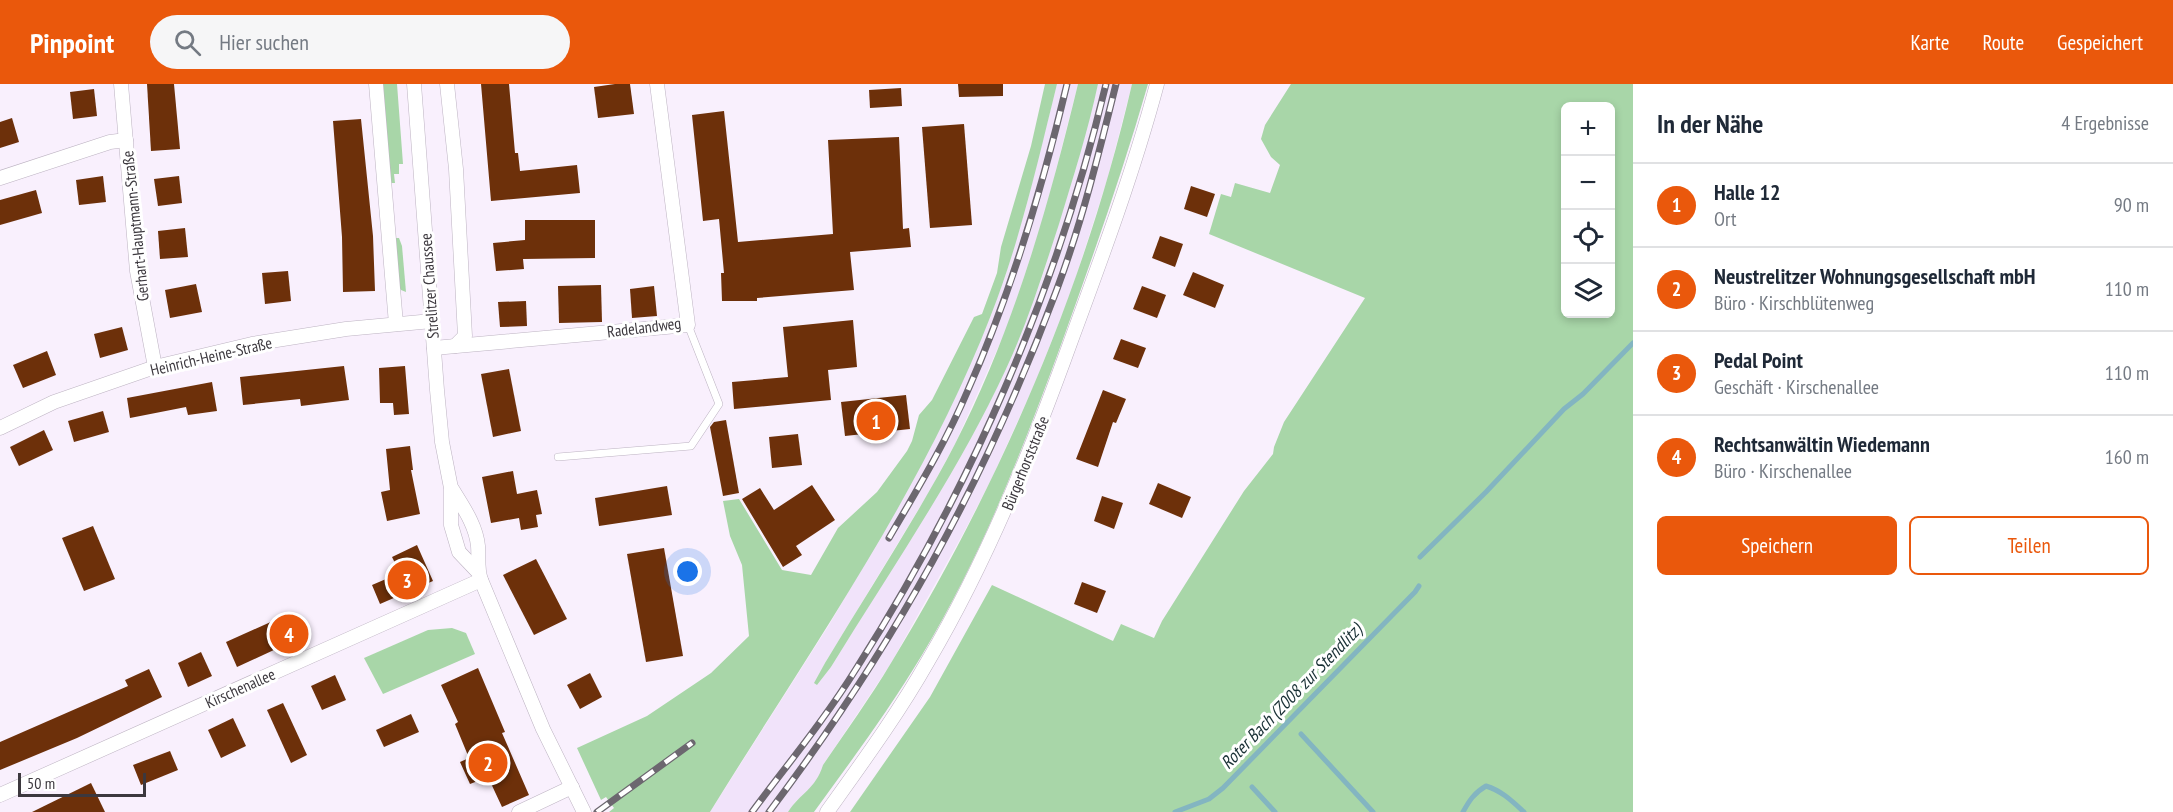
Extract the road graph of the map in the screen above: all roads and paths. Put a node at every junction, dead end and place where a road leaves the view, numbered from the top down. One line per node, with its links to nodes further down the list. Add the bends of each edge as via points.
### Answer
1 (121, 84): 7 (street, Gerhart-Hauptmann-Straße)
2 (376, 84): 10 (street)
3 (414, 84): 9 (street, Strelitzer Chaussee)
4 (447, 84): 12 (street, Strelitzer Chaussee, via 465,336)
5 (657, 84): 11 (street, Radelandweg)
6 (1157, 84): 23 (street, Bürgerhorststraße, via 1115,223 1005,513 928,662)
7 (126, 140): 8 (street); 14 (street, Gerhart-Hauptmann-Straße, via 137,270)
8 (0, 178)
9 (432, 321): 10 (street, Heinrich-Heine-Straße); 13 (street, Strelitzer Chaussee)
10 (396, 324): 14 (street, Heinrich-Heine-Straße, via 252,344)
11 (688, 325): 12 (street, Radelandweg); 16 (lane, via 718,404 691,446)
12 (455, 346): 13 (street, Radelandweg)
13 (434, 348): 17 (street, Strelitzer Chaussee, via 442,442)
14 (155, 367): 15 (street, Heinrich-Heine-Straße, via 54,402)
15 (0, 428)
16 (558, 457)
17 (451, 488): 18 (street, Strelitzer Chaussee, via 472,521); 18 (street, Strelitzer Chaussee, via 451,525 459,552)
18 (480, 576): 19 (street, Strelitzer Chaussee, via 543,729); 20 (street, Kirschenallee)
19 (572, 787): 21 (street); 22 (street, Strelitzer Chaussee)
20 (0, 795)
21 (519, 812)
22 (584, 812)
23 (827, 812)

